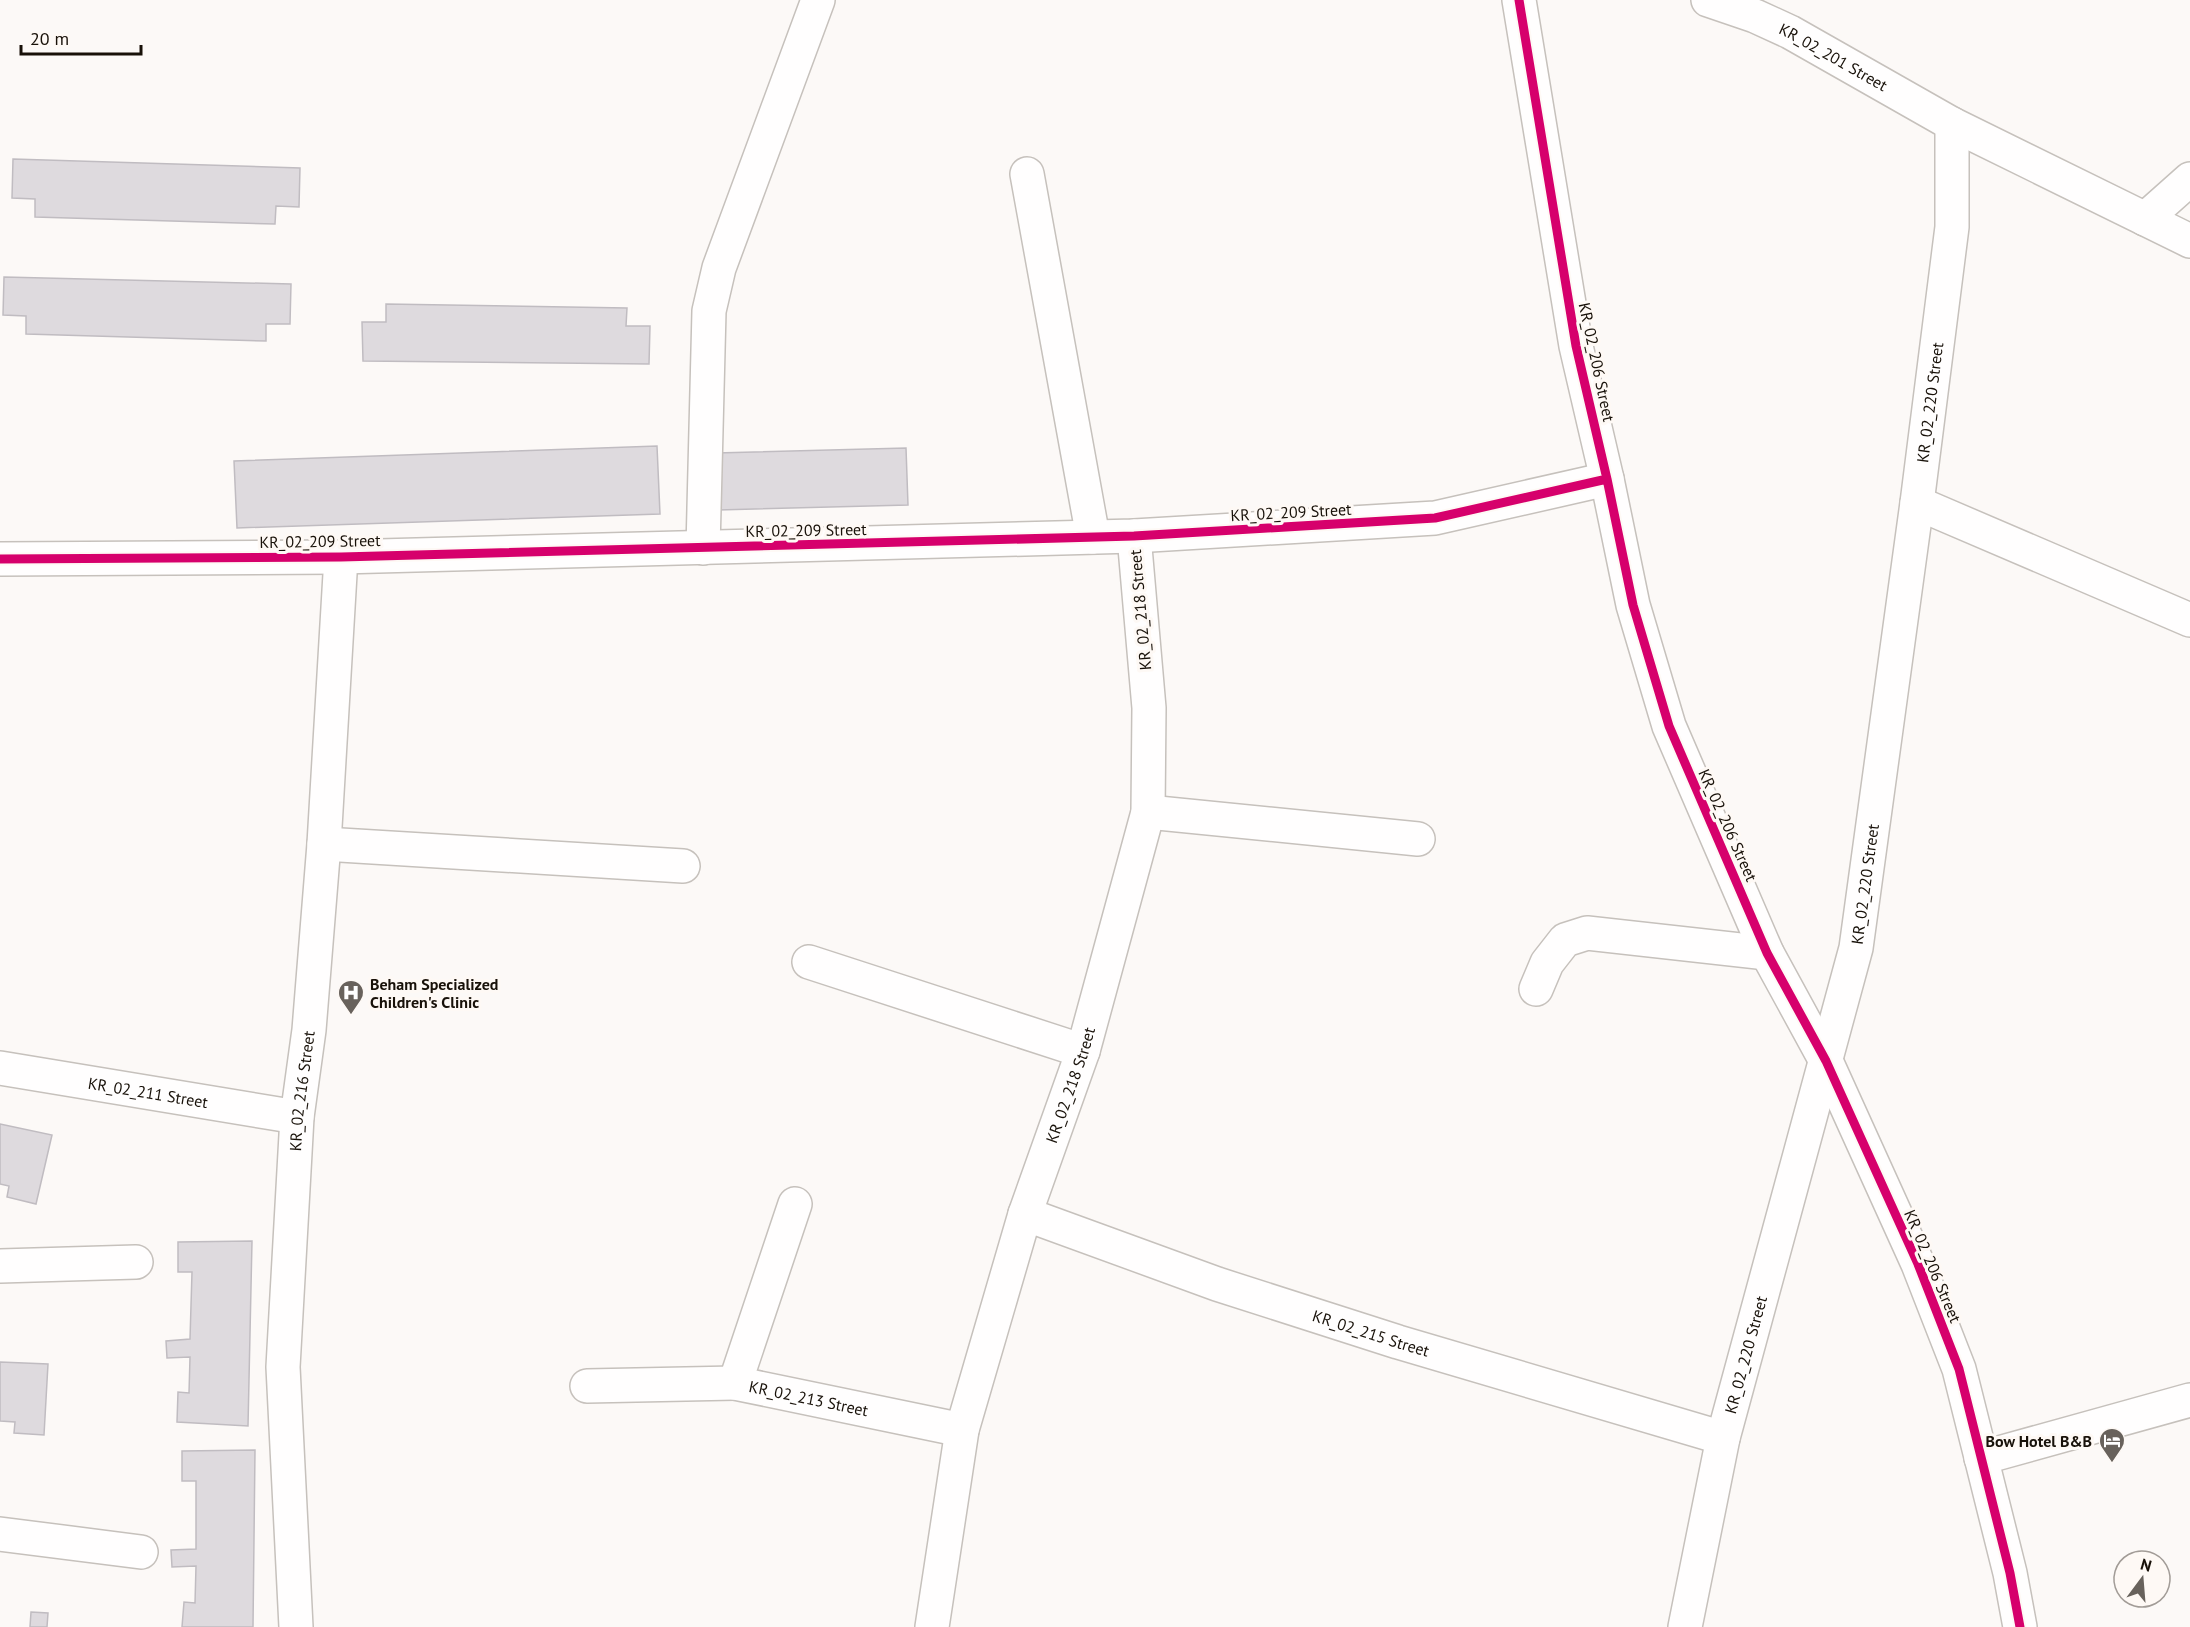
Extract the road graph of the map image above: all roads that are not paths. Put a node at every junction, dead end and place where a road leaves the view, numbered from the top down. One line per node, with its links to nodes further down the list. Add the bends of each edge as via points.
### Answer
1 (818, 0): 13 (street, via 719,268 709,311)
2 (1519, 0): 9 (street, KR_02_206 Street, via 1576,346)
3 (1708, 0): 4 (street, KR_02_201 Street, via 1790,32)
4 (1952, 124): 7 (street, KR_02_201 Street); 10 (street, KR_02_220 Street, via 1952,227)
5 (1027, 174): 12 (street)
6 (2190, 179): 7 (street)
7 (2145, 219): 8 (street, KR_02_201 Street)
8 (2190, 242)
9 (1607, 479): 11 (street, KR_02_209 Street, via 1435,518); 21 (street, KR_02_206 Street, via 1634,605 1669,726)
10 (1917, 502): 16 (street); 25 (street, KR_02_220 Street, via 1856,948)
11 (1134, 536): 12 (street, KR_02_209 Street); 17 (street, KR_02_218 Street, via 1149,708)
12 (1093, 537): 13 (street, KR_02_209 Street)
13 (703, 548): 14 (street, KR_02_209 Street)
14 (341, 557): 15 (street, KR_02_209 Street); 19 (street, KR_02_216 Street)
15 (0, 559)
16 (2190, 620)
17 (1148, 812): 18 (street); 24 (street, KR_02_218 Street)
18 (1418, 839)
19 (324, 844): 20 (street); 27 (street, KR_02_216 Street, via 309,1030)
20 (684, 866)
21 (1767, 954): 23 (street, via 1587,933 1565,940 1547,963); 25 (street, KR_02_206 Street)
22 (809, 962): 24 (street)
23 (1536, 989)
24 (1083, 1050): 29 (street, KR_02_218 Street)
25 (1826, 1061): 36 (street, KR_02_220 Street); 37 (street, KR_02_206 Street, via 1918,1264 1951,1348)
26 (0, 1068): 27 (street, KR_02_211 Street)
27 (297, 1117): 40 (street, KR_02_216 Street, via 283,1367)
28 (795, 1204): 32 (street, KR_02_213 Street)
29 (1025, 1214): 35 (street, KR_02_218 Street); 36 (street, KR_02_215 Street, via 1217,1284 1387,1339)
30 (136, 1262): 31 (street)
31 (0, 1266)
32 (735, 1383): 33 (street); 35 (street, KR_02_213 Street)
33 (587, 1386)
34 (2190, 1400): 37 (street)
35 (962, 1430): 41 (street, KR_02_218 Street)
36 (1722, 1438): 42 (street, KR_02_220 Street)
37 (1981, 1458): 43 (street, KR_02_206 Street)
38 (0, 1534): 39 (street)
39 (141, 1552)
40 (296, 1627)
41 (932, 1627)
42 (1685, 1627)
43 (2020, 1627)

